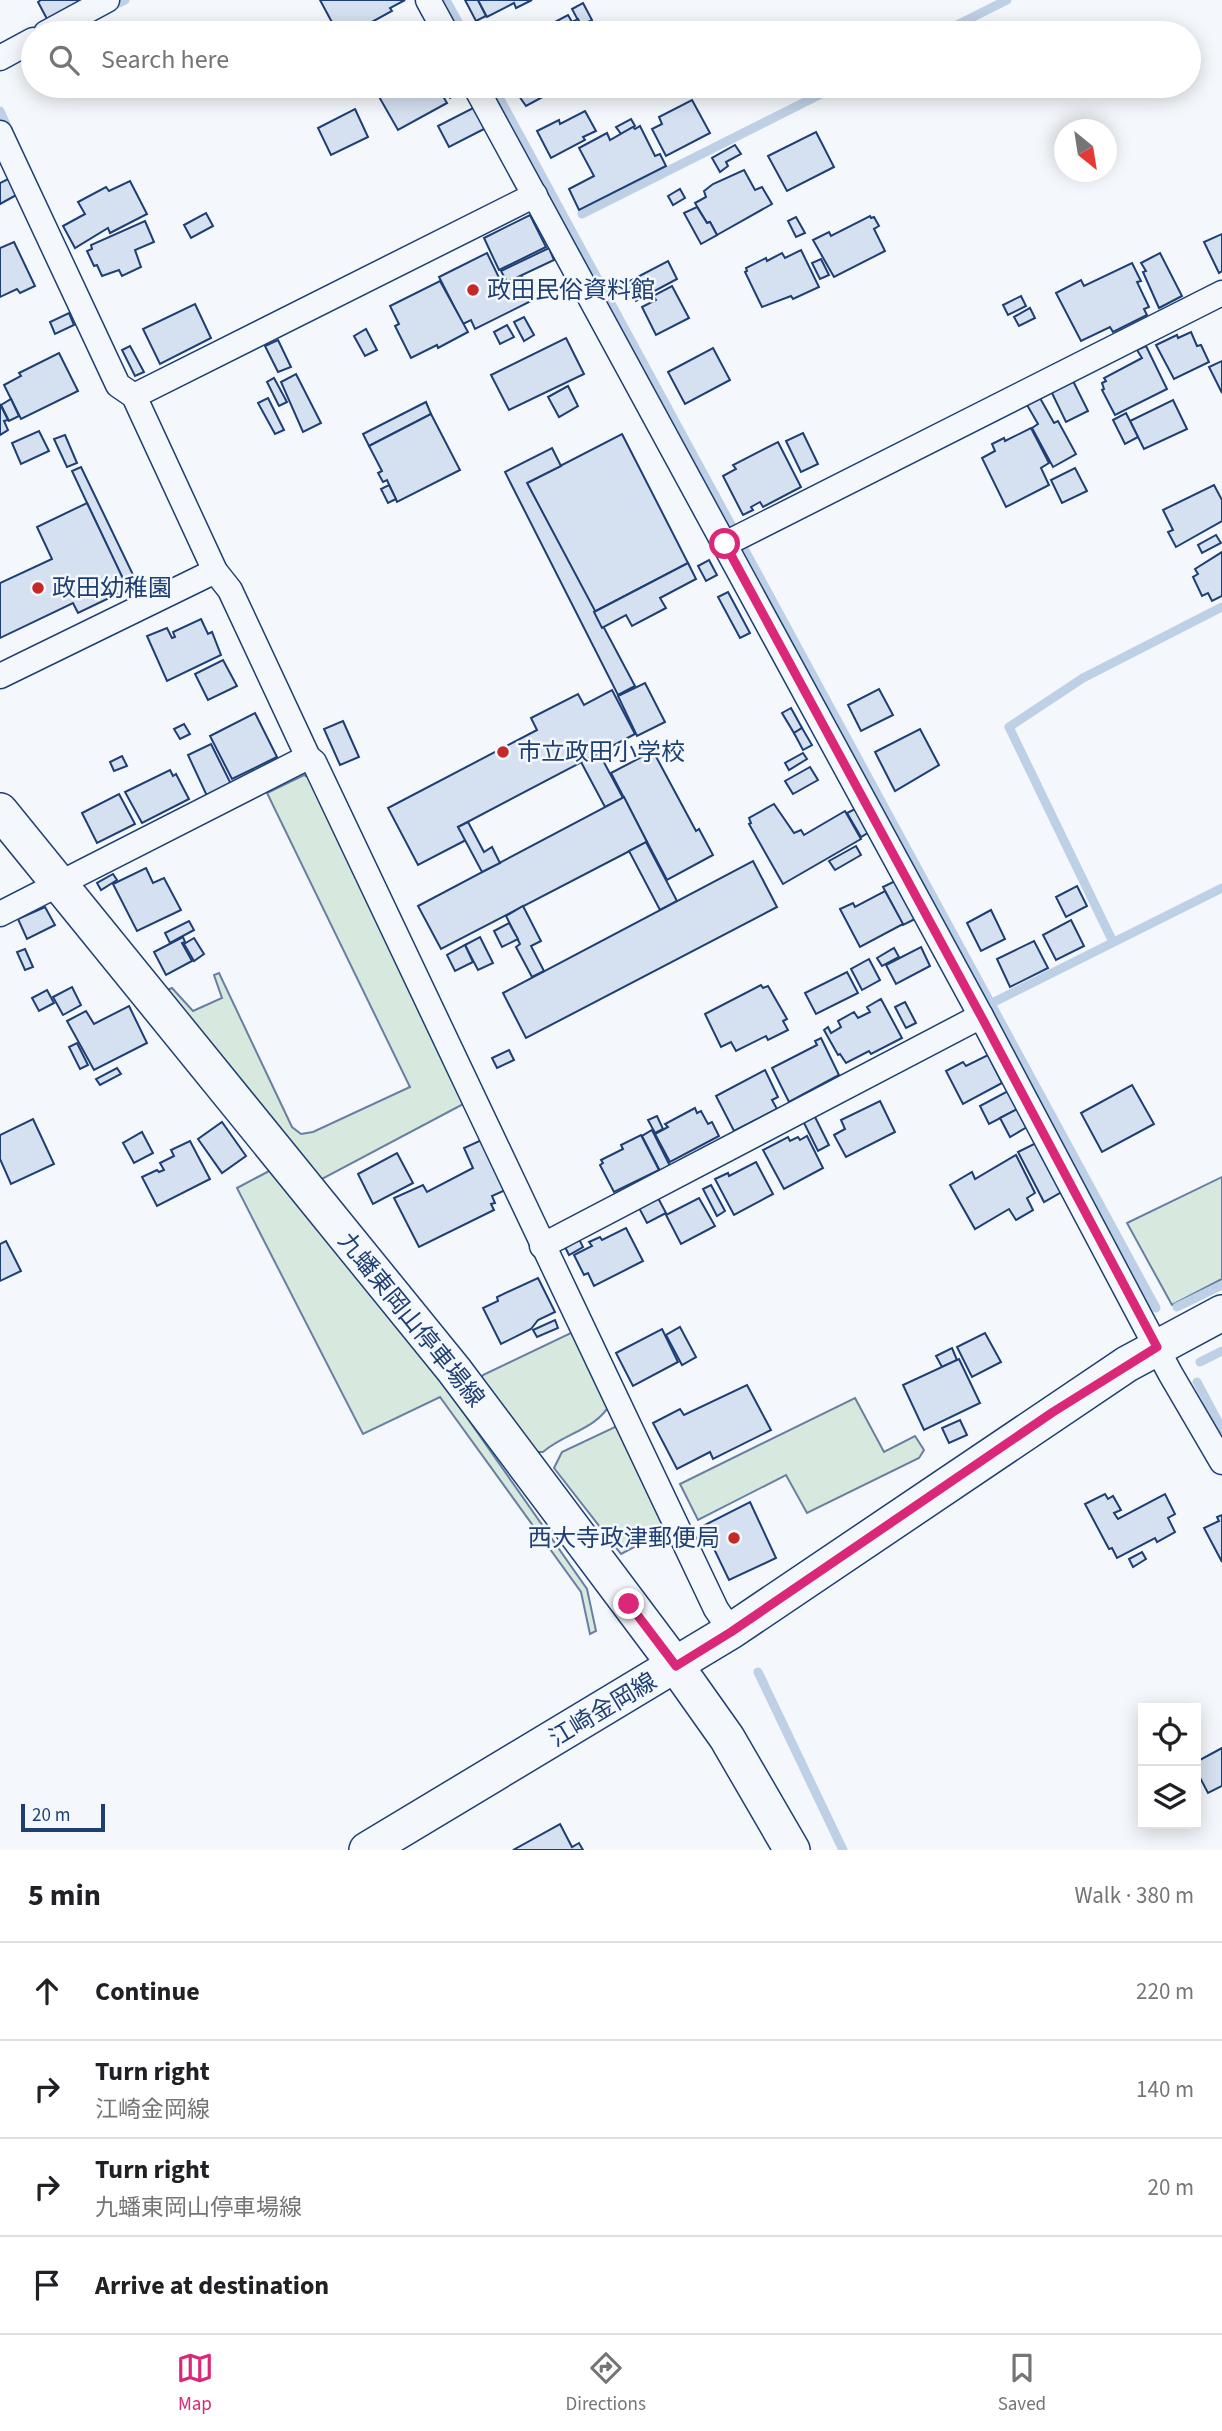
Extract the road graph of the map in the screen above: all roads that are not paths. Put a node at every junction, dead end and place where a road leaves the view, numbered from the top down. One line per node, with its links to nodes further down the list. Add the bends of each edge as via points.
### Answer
1 (107, 0): 3 (street)
2 (428, 0): 4 (street)
3 (68, 21)
4 (439, 21)
5 (21, 47): 6 (street)
6 (0, 58)
7 (482, 98): 9 (street)
8 (0, 133): 11 (street, via 118,385)
9 (536, 195): 11 (street); 12 (street)
10 (1222, 293): 12 (street)
11 (134, 396): 13 (street)
12 (733, 539): 19 (street)
13 (215, 571): 14 (street); 15 (street, via 230,590)
14 (0, 676)
15 (308, 757): 17 (street); 20 (street, via 508,1169)
16 (0, 811): 17 (main road, 九蟠東岡山停車場線)
17 (59, 884): 18 (street); 25 (main road, 九蟠東岡山停車場線, via 454,1370)
18 (0, 914)
19 (981, 1016): 20 (street); 22 (street)
20 (549, 1242): 24 (street, via 710,1597)
21 (1222, 1313): 22 (main road, 江崎金岡線)
22 (1157, 1347): 23 (street); 24 (main road, 江崎金岡線, via 1053,1412)
23 (1222, 1462)
24 (731, 1632): 25 (main road, 江崎金岡線)
25 (676, 1666): 26 (main road, 江崎金岡線); 27 (main road, 九蟠東岡山停車場線, via 727,1738)
26 (367, 1850)
27 (792, 1850)

